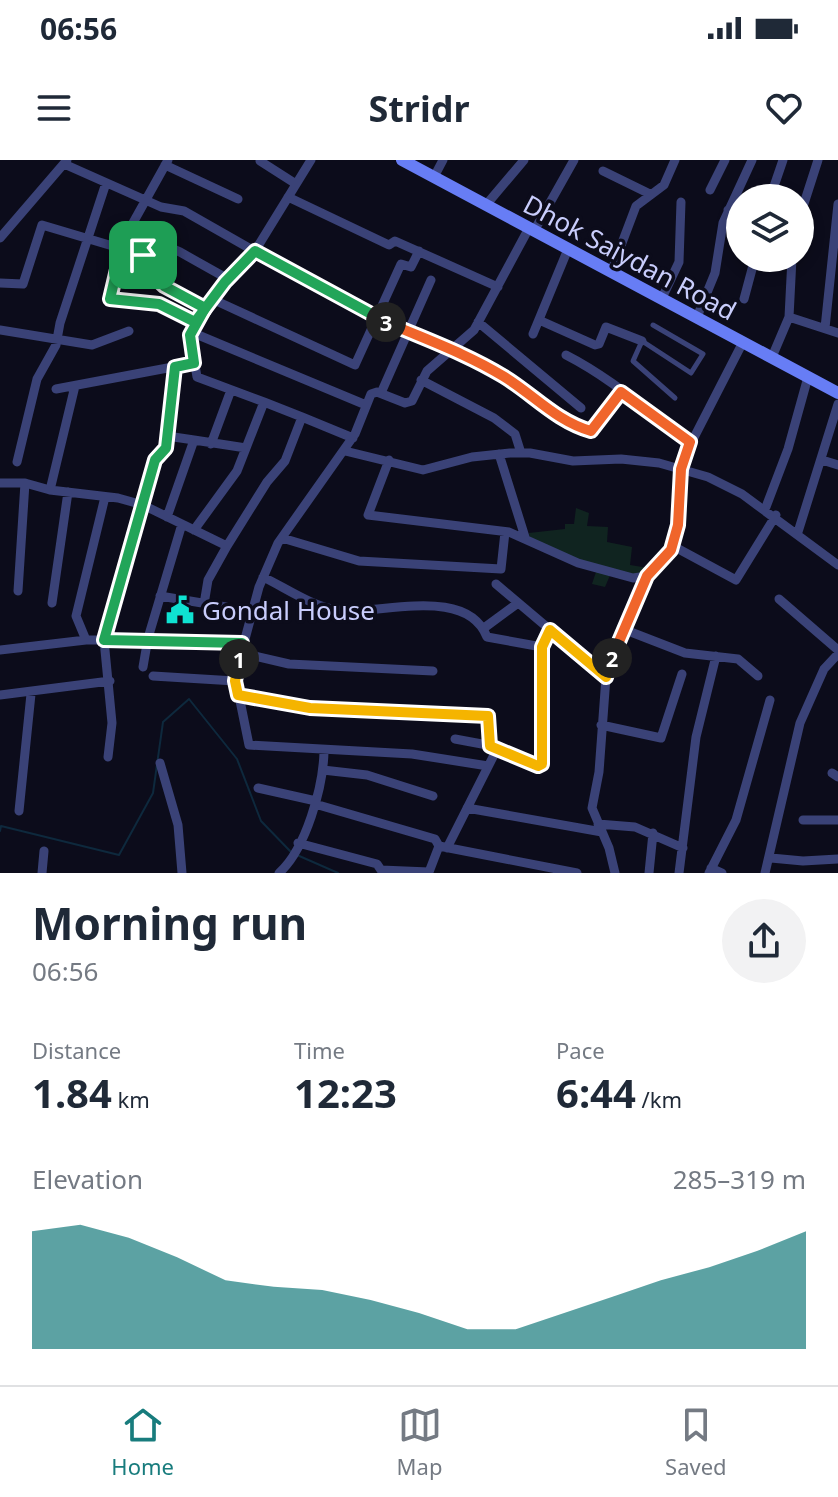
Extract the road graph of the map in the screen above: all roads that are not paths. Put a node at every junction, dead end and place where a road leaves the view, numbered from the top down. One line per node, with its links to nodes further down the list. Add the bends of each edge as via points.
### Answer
1 (311, 160): 17 (street)
2 (402, 160): 15 (main road, Dhok Saiydan Road)
3 (443, 160): 15 (street)
4 (524, 160): 28 (street)
5 (574, 160): 30 (street)
6 (675, 160): 22 (street, via 664,185)
7 (725, 160): 21 (street)
8 (752, 160): 18 (street)
9 (783, 160): 19 (street)
10 (818, 160): 20 (street)
11 (260, 161): 17 (street)
12 (66, 162): 16 (street); 32 (street)
13 (166, 163): 24 (street); 25 (street)
14 (603, 171): 22 (street)
15 (434, 177): 28 (main road, Dhok Saiydan Road)
16 (106, 183): 25 (street); 31 (street)
17 (296, 184): 23 (street)
18 (740, 184)
19 (775, 184)
20 (810, 184)
21 (710, 190)
22 (650, 194): 37 (street, via 636,206)
23 (288, 197): 35 (street); 36 (street, via 361,234)
24 (238, 199)
25 (145, 200): 35 (street, via 184,211); 40 (street, via 129,230)
26 (681, 202): 44 (street, via 679,262)
27 (838, 204): 55 (street)
28 (486, 205): 30 (main road, Dhok Saiydan Road)
29 (726, 215): 48 (street, via 715,273)
30 (532, 229): 34 (main road, Dhok Saiydan Road); 43 (street)
31 (88, 237): 33 (street); 42 (street, via 42,225 23,284); 61 (street)
32 (0, 238)
33 (122, 248): 47 (street, via 143,255 142,265 164,286); 54 (street, via 110,299 159,304)
34 (568, 249): 37 (main road, Dhok Saiydan Road); 51 (street)
35 (255, 251): 40 (street); 50 (street)
36 (419, 251): 43 (street); 50 (street, via 411,267 401,264)
37 (611, 272): 44 (main road, Dhok Saiydan Road)
38 (751, 272): 46 (street)
39 (791, 272): 49 (street)
40 (228, 279): 45 (street)
41 (431, 280): 58 (street)
42 (0, 283)
43 (498, 287): 52 (street)
44 (662, 298): 48 (main road, Dhok Saiydan Road)
45 (212, 299): 47 (street); 50 (street, via 353,365)
46 (744, 299)
47 (205, 308): 54 (street)
48 (697, 317): 63 (main road, Dhok Saiydan Road)
49 (789, 317): 55 (street); 66 (street)
50 (377, 318): 58 (street)
51 (539, 320): 60 (street); 62 (street, via 595,345 606,327)
52 (478, 322): 64 (street); 81 (street)
53 (653, 325): 62 (lane, via 703,354 691,373)
54 (193, 327): 67 (street); 80 (street)
55 (825, 328): 59 (street)
56 (0, 330): 61 (street)
57 (129, 331): 61 (street, via 92,345)
58 (409, 332): 64 (street); 75 (street)
59 (838, 333)
60 (533, 334)
61 (57, 340): 94 (street, via 37,379)
62 (642, 341): 77 (lane, via 633,361)
63 (743, 342): 66 (main road, Dhok Saiydan Road); 86 (street)
64 (452, 350): 70 (street); 74 (street, via 505,377 557,416 591,431)
65 (566, 355): 74 (street, via 604,375)
66 (772, 357): 69 (main road, Dhok Saiydan Road)
67 (194, 363): 68 (street); 73 (street, via 197,377)
68 (175, 367): 71 (street); 83 (street)
69 (808, 377): 76 (main road, Dhok Saiydan Road); 103 (street)
70 (421, 380): 75 (street, via 410,403); 90 (street, via 494,418 515,434)
71 (75, 386): 72 (street); 99 (street)
72 (56, 389)
73 (231, 390): 78 (street); 87 (street)
74 (621, 392): 86 (street)
75 (381, 393): 80 (street, via 371,394)
76 (838, 393)
77 (675, 398)
78 (264, 402): 82 (street); 88 (street)
79 (838, 404): 93 (street)
80 (366, 405): 84 (street)
81 (581, 408)
82 (302, 417): 84 (street); 112 (street, via 285,461)
83 (167, 436): 85 (street); 102 (street)
84 (353, 438): 89 (street)
85 (194, 440): 87 (street); 105 (street)
86 (690, 442): 96 (street)
87 (211, 444): 88 (street)
88 (246, 448): 107 (street, via 237,471)
89 (345, 451): 92 (street); 111 (street)
90 (521, 453): 91 (street); 96 (street, via 573,461 636,459)
91 (499, 454): 92 (street, via 423,470); 110 (street)
92 (389, 460): 108 (street, via 368,515)
93 (822, 460): 95 (street); 109 (street)
94 (17, 462)
95 (838, 465)
96 (681, 469): 103 (street); 113 (street)
97 (0, 483): 98 (street)
98 (25, 483): 99 (street); 118 (street)
99 (50, 490): 100 (street)
100 (68, 492): 101 (street); 121 (street)
101 (105, 497): 102 (street); 129 (street, via 76,616)
102 (143, 505): 105 (street); 130 (street)
103 (766, 507): 104 (street)
104 (776, 515): 109 (street); 113 (street, via 736,580)
105 (167, 517): 106 (street)
106 (182, 524): 107 (street); 119 (street)
107 (194, 530): 112 (street)
108 (505, 532): 110 (street); 111 (street, via 501,569 359,561)
109 (798, 532): 114 (street)
110 (525, 537): 115 (street, via 578,563 633,578)
111 (282, 538): 116 (street)
112 (227, 546): 123 (street, via 208,580)
113 (673, 546): 115 (street)
114 (838, 565)
115 (647, 576): 126 (street)
116 (263, 577): 125 (street, via 325,607 434,606 457,611); 132 (street)
117 (496, 584): 122 (street)
118 (18, 591)
119 (160, 596): 123 (street); 128 (street)
120 (779, 599): 134 (street)
121 (52, 603)
122 (518, 603): 125 (street); 127 (street)
123 (204, 604): 124 (street)
124 (226, 607)
125 (484, 628): 131 (street, via 487,637)
126 (623, 629): 135 (street, via 685,653); 141 (street)
127 (550, 630): 131 (street); 141 (street)
128 (148, 638): 130 (street); 132 (street); 136 (street)
129 (86, 640): 130 (street); 133 (street)
130 (104, 640): 142 (street)
131 (542, 647): 150 (street, via 542,764)
132 (241, 648): 137 (street, via 289,664); 143 (street)
133 (0, 650)
134 (838, 652): 169 (street, via 824,669 800,723)
135 (716, 656): 140 (street, via 738,659); 167 (street, via 696,737)
136 (143, 667)
137 (433, 671)
138 (682, 674): 148 (street, via 661,738)
139 (153, 676): 143 (street)
140 (758, 676)
141 (606, 677): 148 (street)
142 (110, 681): 144 (street); 152 (street)
143 (235, 681): 146 (street)
144 (31, 694): 145 (street); 160 (street)
145 (0, 695)
146 (238, 695): 150 (street, via 310,708 488,716); 151 (street, via 249,745)
147 (770, 700): 171 (street, via 736,820)
148 (601, 725): 163 (street, via 592,808)
149 (455, 739): 150 (street)
150 (494, 746): 154 (street)
151 (324, 752): 154 (street, via 412,754); 155 (street)
152 (108, 757)
153 (160, 763): 173 (street, via 178,825)
154 (488, 766): 159 (street)
155 (323, 770): 157 (street, via 367,775); 158 (street)
156 (258, 788): 158 (street)
157 (433, 796)
158 (316, 802): 165 (street); 166 (street, via 435,839)
159 (467, 808): 163 (street); 166 (street)
160 (19, 811)
161 (803, 820): 162 (street)
162 (838, 820)
163 (600, 828): 164 (street, via 635,827); 176 (street)
164 (653, 833): 167 (street); 177 (street)
165 (298, 843): 166 (street, via 377,864 382,870 429,872); 174 (street)
166 (443, 847): 175 (street)
167 (683, 848): 178 (street)
168 (44, 851): 172 (street)
169 (771, 858): 170 (street); 180 (street)
170 (838, 859)
171 (710, 870): 179 (street)
172 (42, 873)
173 (182, 873)
174 (279, 873)
175 (577, 873)
176 (615, 873)
177 (649, 873)
178 (679, 873)
179 (722, 873)
180 (765, 873)

